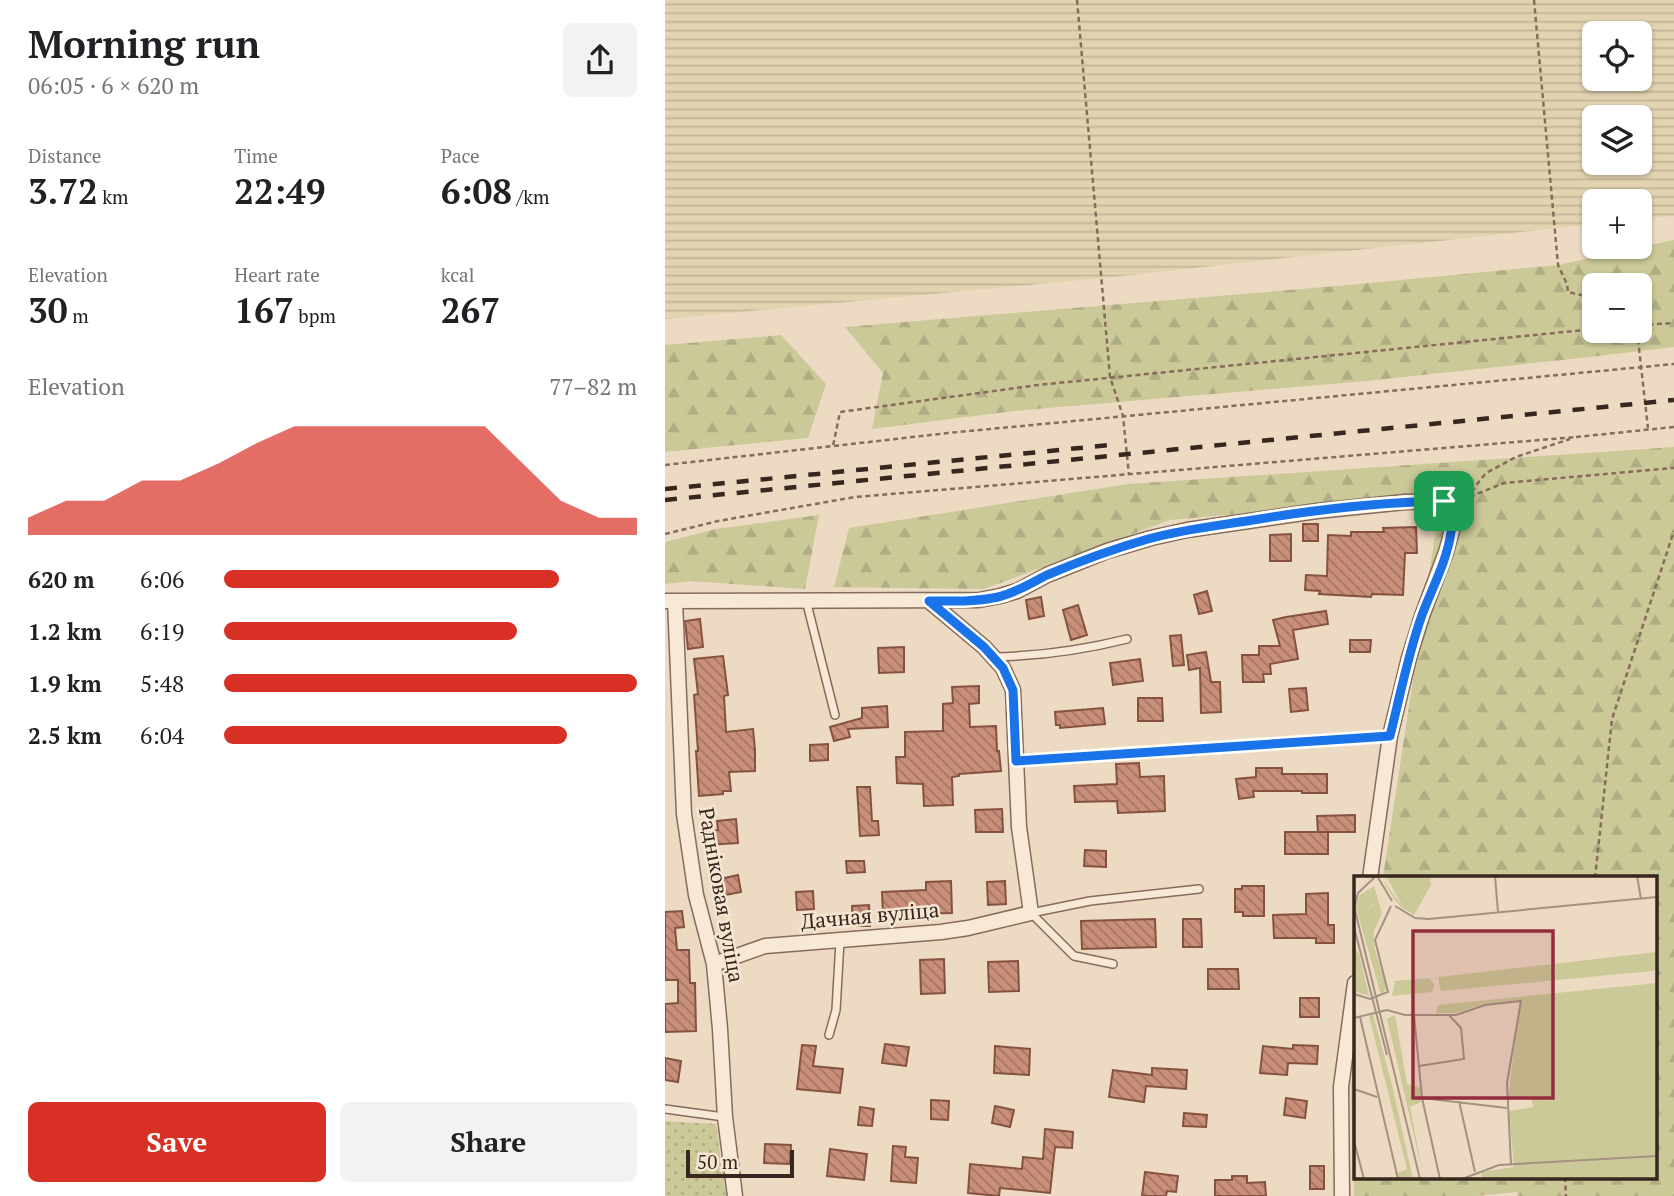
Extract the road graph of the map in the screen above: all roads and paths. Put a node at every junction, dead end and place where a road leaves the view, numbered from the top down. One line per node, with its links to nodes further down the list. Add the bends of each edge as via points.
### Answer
1 (1077, 0): 10 (path)
2 (1534, 0): 3 (path, via 1558,265 1568,292)
3 (1582, 296)
4 (1674, 323): 5 (path)
5 (1652, 324)
6 (1582, 330): 10 (path)
7 (1638, 343): 9 (path)
8 (1674, 364): 9 (path)
9 (1641, 368): 11 (path); 13 (path)
10 (1111, 377): 11 (path); 15 (path, via 840,412)
11 (1123, 416): 15 (path); 18 (path)
12 (1674, 427): 13 (path)
13 (1648, 429): 14 (path)
14 (1576, 437): 18 (path); 19 (path, via 1516,457 1486,473)
15 (833, 446): 16 (path)
16 (665, 465)
17 (1674, 468): 19 (path, via 1504,483)
18 (1129, 475): 22 (path, via 855,498)
19 (1464, 500): 20 (path)
20 (1444, 501): 25 (street, via 1317,511 1188,530 1107,551 1000,596); 29 (street, via 1451,513 1452,531 1409,658)
21 (1674, 531): 32 (path, via 1612,719)
22 (665, 534)
23 (806, 600): 24 (street); 25 (street); 28 (lane)
24 (670, 601): 36 (street, Радніковая вуліца, via 684,814 696,895)
25 (929, 601): 27 (street)
26 (1127, 639): 27 (lane)
27 (993, 657): 30 (street, via 1013,690)
28 (835, 715)
29 (1390, 736): 30 (lane); 31 (street)
30 (1016, 761): 34 (street)
31 (1370, 876)
32 (1595, 876)
33 (1199, 889): 34 (lane, via 1090,901)
34 (1031, 913): 35 (street, Дачная вуліца, via 968,928); 37 (lane, via 1074,956)
35 (841, 940): 36 (street, Дачная вуліца, via 765,946); 39 (lane, via 836,1010)
36 (714, 964): 41 (street, Радніковая вуліца)
37 (1113, 964)
38 (1354, 997): 44 (street, via 1341,1087)
39 (828, 1035)
40 (665, 1109): 41 (lane)
41 (725, 1117): 43 (street, Радніковая вуліца)
42 (1565, 1178): 45 (path)
43 (735, 1196)
44 (1342, 1196)
45 (1566, 1196)

